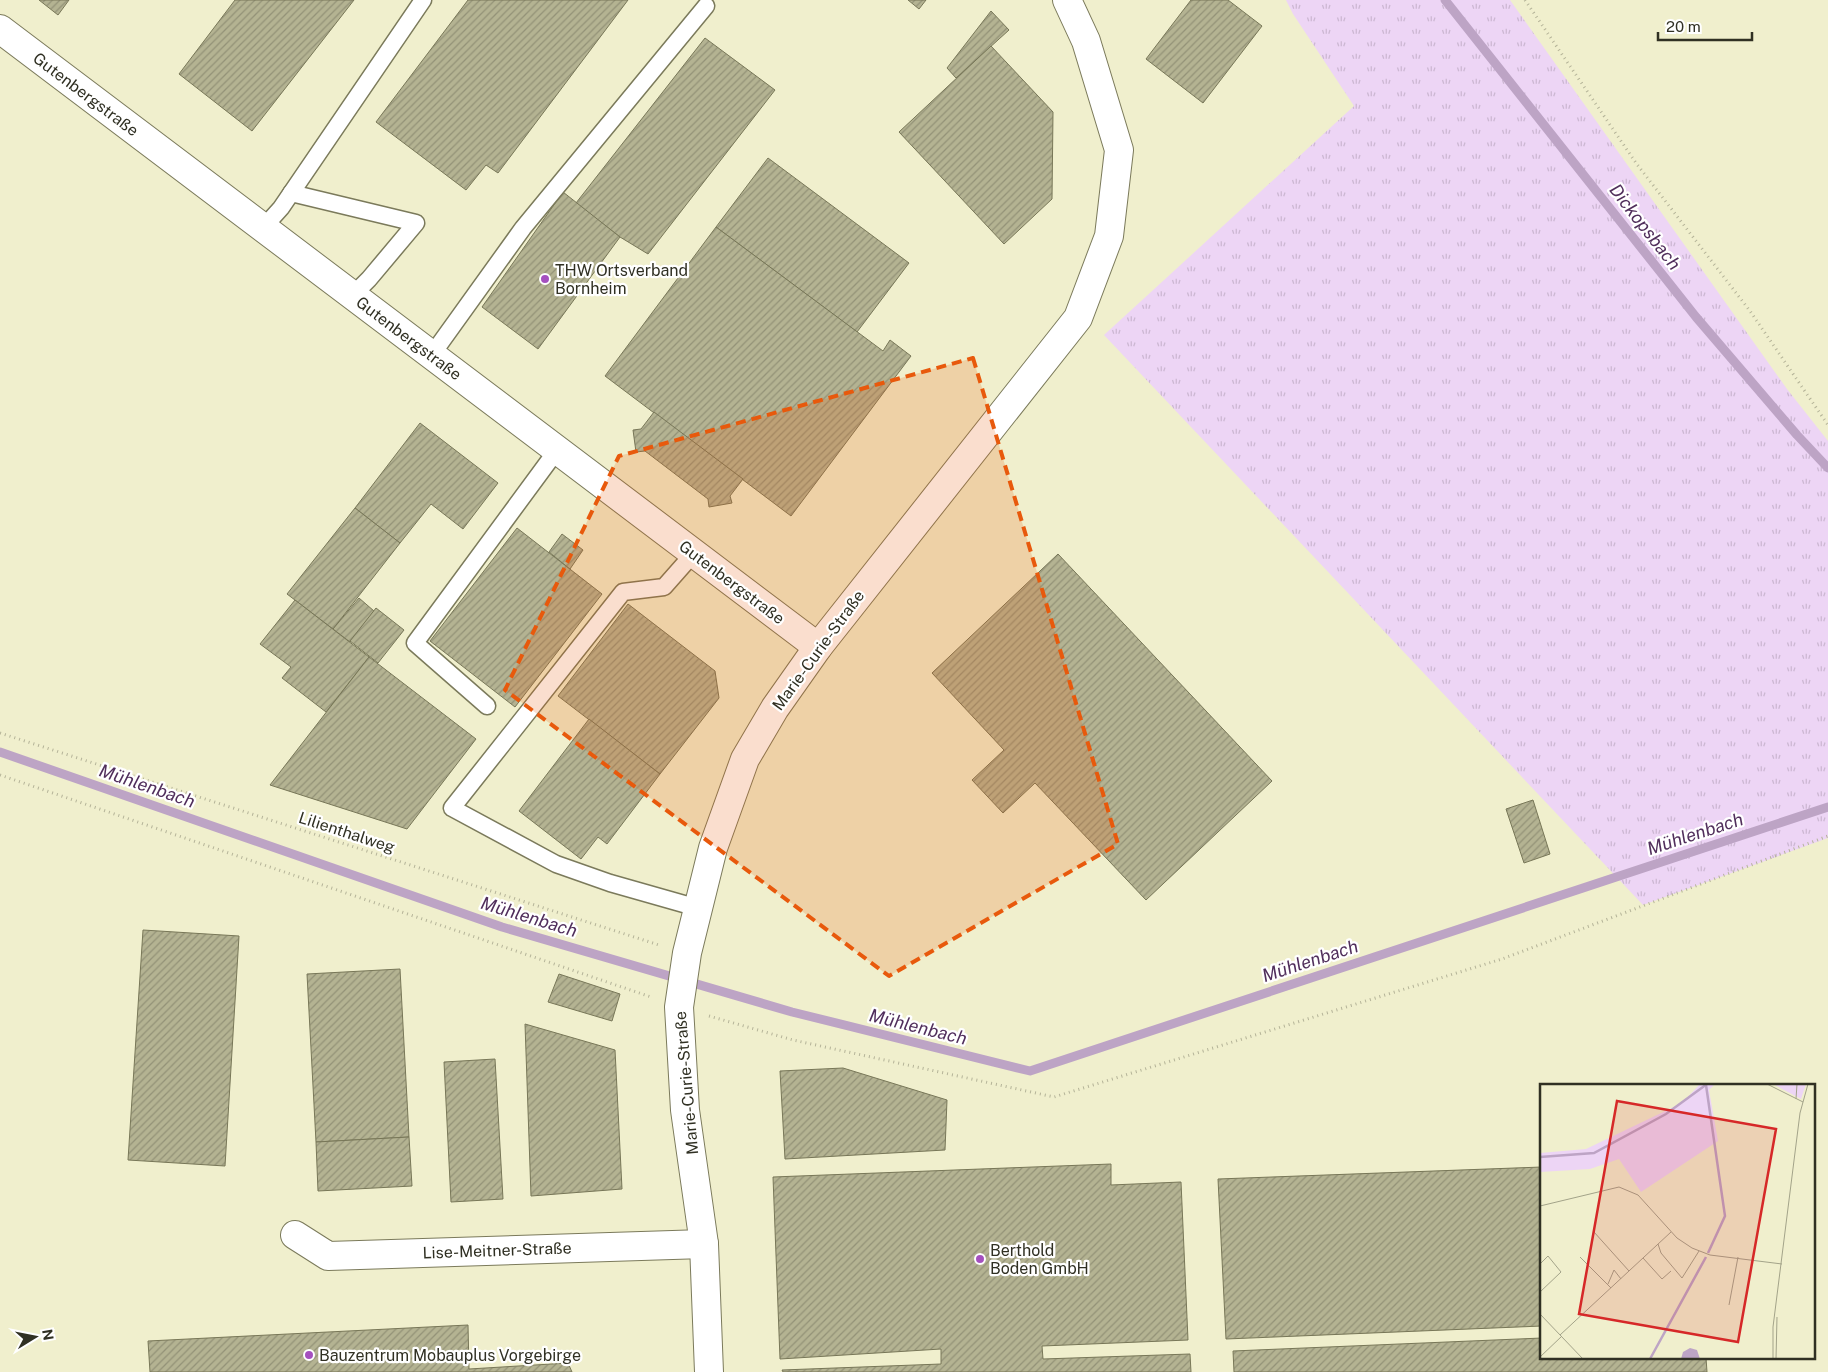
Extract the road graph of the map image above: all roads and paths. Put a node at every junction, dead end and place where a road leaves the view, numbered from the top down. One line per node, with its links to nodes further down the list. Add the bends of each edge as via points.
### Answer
1 (423, 0): 6 (lane)
2 (1067, 0): 13 (street, Marie-Curie-Straße, via 1086,41 1119,150 1109,236 1078,318)
3 (1525, 0): 10 (path, via 1636,163 1750,311)
4 (706, 6): 9 (lane, via 523,228)
5 (0, 29): 7 (street, Gutenbergstraße)
6 (291, 194): 7 (lane); 8 (lane, via 416,224)
7 (263, 228): 8 (street, Gutenbergstraße)
8 (353, 296): 9 (street, Gutenbergstraße)
9 (431, 356): 11 (street, Gutenbergstraße)
10 (1828, 425)
11 (557, 450): 12 (street, Gutenbergstraße); 14 (lane, via 415,643)
12 (694, 553): 13 (street, Gutenbergstraße); 18 (lane, via 664,587 623,592 452,808 556,864)
13 (818, 646): 18 (street, Marie-Curie-Straße, via 745,759 714,848)
14 (487, 706)
15 (0, 734): 19 (path, Lilienthalweg)
16 (0, 775): 20 (path)
17 (1828, 836): 20 (path, via 1502,959 1054,1098 793,1040)
18 (698, 908): 19 (street, Marie-Curie-Straße)
19 (687, 954): 20 (street, Marie-Curie-Straße)
20 (679, 1007): 22 (street, Marie-Curie-Straße, via 685,1110)
21 (295, 1235): 22 (street, Lise-Meitner-Straße, via 328,1256)
22 (704, 1244): 23 (street, Marie-Curie-Straße)
23 (709, 1372)

